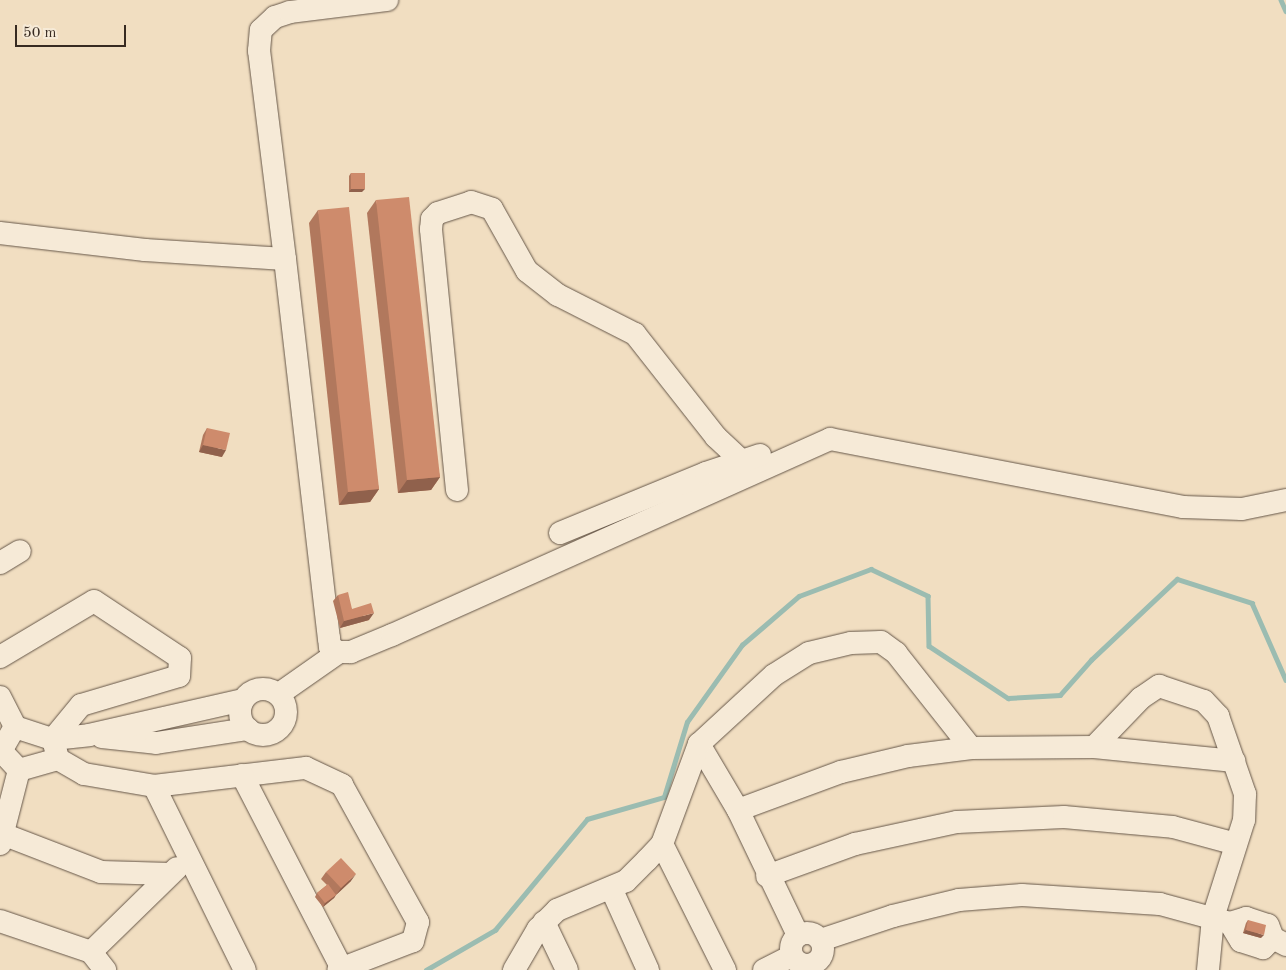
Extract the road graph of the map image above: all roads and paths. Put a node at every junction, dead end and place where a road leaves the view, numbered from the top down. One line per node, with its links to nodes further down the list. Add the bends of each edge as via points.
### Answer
1 (387, 0): 3 (street, via 290,12 275,17 261,30 259,51)
2 (0, 233): 3 (street, via 145,250)
3 (286, 259): 11 (street, via 330,647)
4 (743, 462): 5 (street, via 716,437 635,334 558,295 528,271 492,210 471,202 438,213 432,219 430,229); 7 (street, via 832,426 1057,466); 8 (street, via 706,473)
5 (457, 490)
6 (1286, 500): 7 (street)
7 (1242, 509): 11 (street, via 1183,508 830,439 392,635 351,652)
8 (560, 533)
9 (20, 551): 10 (street)
10 (0, 563)
11 (339, 652): 13 (street)
12 (0, 657): 22 (street, via 94,601 180,658 179,676 81,705)
13 (279, 694): 15 (street, via 260,689); 17 (street, via 287,713 277,731 268,735)
14 (0, 697): 16 (street)
15 (243, 700): 17 (street, via 240,710); 18 (street)
16 (15, 727): 22 (street); 23 (street)
17 (248, 729): 18 (street, via 156,743)
18 (89, 735): 22 (street)
19 (699, 744): 21 (street, via 774,675 809,654 851,643 880,642 896,654); 28 (street); 30 (street)
20 (1094, 747): 21 (street); 24 (street); 24 (street, via 1152,689 1167,686 1212,707)
21 (971, 748): 28 (street, via 908,756 841,772)
22 (56, 749): 25 (street); 27 (street, via 84,774)
23 (0, 751): 25 (street)
24 (1234, 761): 31 (street, via 1245,794 1244,820)
25 (18, 770): 29 (street)
26 (242, 775): 27 (street); 42 (street); 42 (street, via 306,768 342,785 418,922 414,941)
27 (154, 786): 32 (street)
28 (738, 810): 34 (street)
29 (1, 837): 33 (street, via 101,872)
30 (662, 844): 35 (street, via 626,880); 48 (street)
31 (1236, 844): 34 (street, via 1172,827 1064,817 957,822 854,844); 36 (street)
32 (189, 857): 33 (street); 44 (street)
33 (170, 874): 40 (street)
34 (768, 876): 41 (street)
35 (611, 888): 38 (street, via 556,910); 47 (street)
36 (1222, 921): 39 (street, via 1241,941 1263,948); 41 (street, via 1160,904 1022,895 959,900 893,916 821,940 813,934); 50 (street)
37 (0, 922): 40 (street)
38 (544, 922): 45 (street); 46 (street)
39 (1280, 942)
40 (91, 952): 43 (street)
41 (803, 956): 49 (street)
42 (340, 969)
43 (105, 970)
44 (245, 970)
45 (514, 970)
46 (568, 970)
47 (648, 970)
48 (725, 970)
49 (764, 970)
50 (1208, 970)

